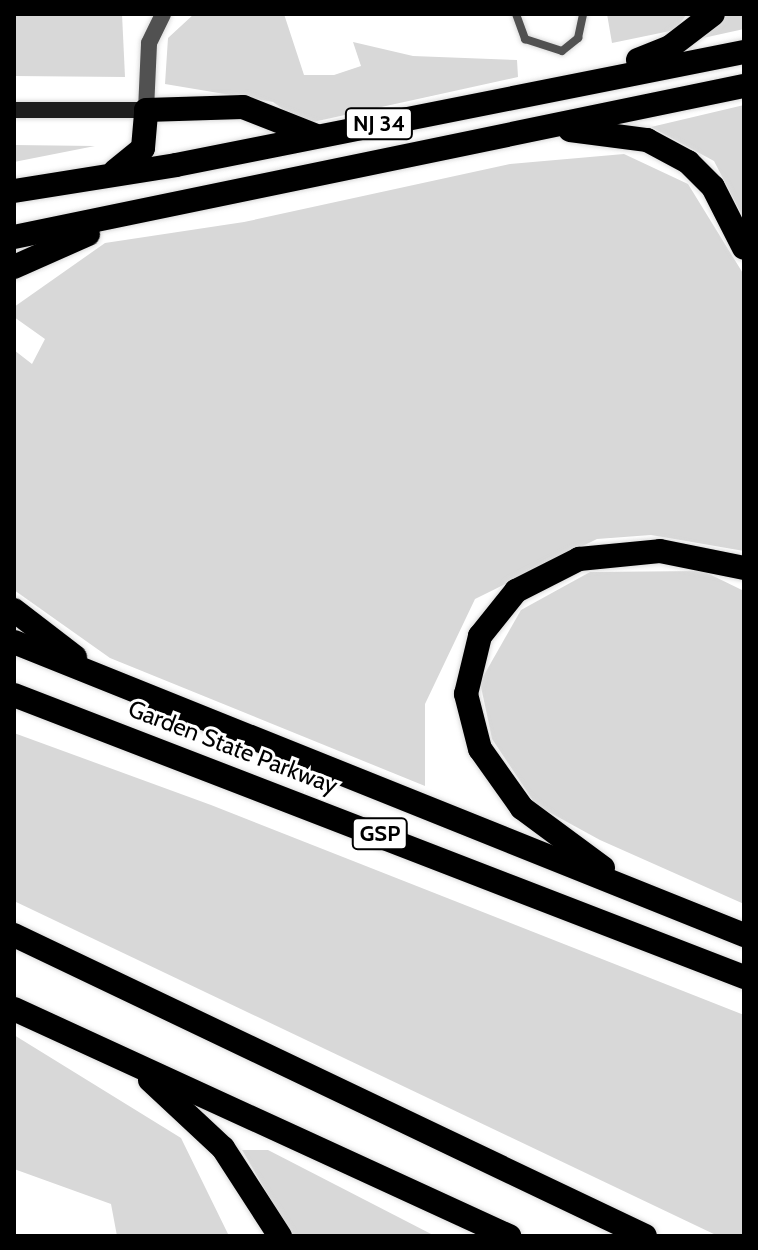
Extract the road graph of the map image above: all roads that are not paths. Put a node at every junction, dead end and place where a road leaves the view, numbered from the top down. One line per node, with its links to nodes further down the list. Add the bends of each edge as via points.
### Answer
1 (163, 14): 9 (street, via 149,43)
2 (516, 14): 3 (lane, via 525,39 562,51 578,38)
3 (583, 14)
4 (713, 14): 6 (highway, via 670,47)
5 (744, 52): 6 (highway, NJ 34)
6 (599, 77): 11 (highway, NJ 34)
7 (744, 86): 10 (highway, NJ 34)
8 (14, 110): 9 (street)
9 (146, 110): 11 (highway, via 252,109); 12 (highway, via 143,148)
10 (552, 127): 14 (highway, NJ 34); 16 (highway, via 647,140 688,162 713,187)
11 (314, 135): 12 (highway, NJ 34)
12 (113, 172): 13 (highway, NJ 34)
13 (14, 191)
14 (184, 204): 15 (highway, NJ 34); 17 (highway, via 82,236)
15 (14, 237)
16 (744, 248)
17 (14, 267)
18 (744, 568): 23 (highway, via 660,551 579,559 516,591 490,619 473,654 468,713 491,768 540,825)
19 (14, 610): 21 (highway)
20 (14, 642): 21 (highway)
21 (103, 676): 23 (highway)
22 (14, 695): 26 (highway, Garden State Parkway / GSP)
23 (635, 890): 25 (highway)
24 (14, 935): 31 (highway)
25 (744, 935)
26 (744, 977)
27 (14, 1009): 28 (highway)
28 (127, 1061): 29 (highway, via 223,1148); 30 (highway)
29 (280, 1236)
30 (509, 1236)
31 (645, 1236)

